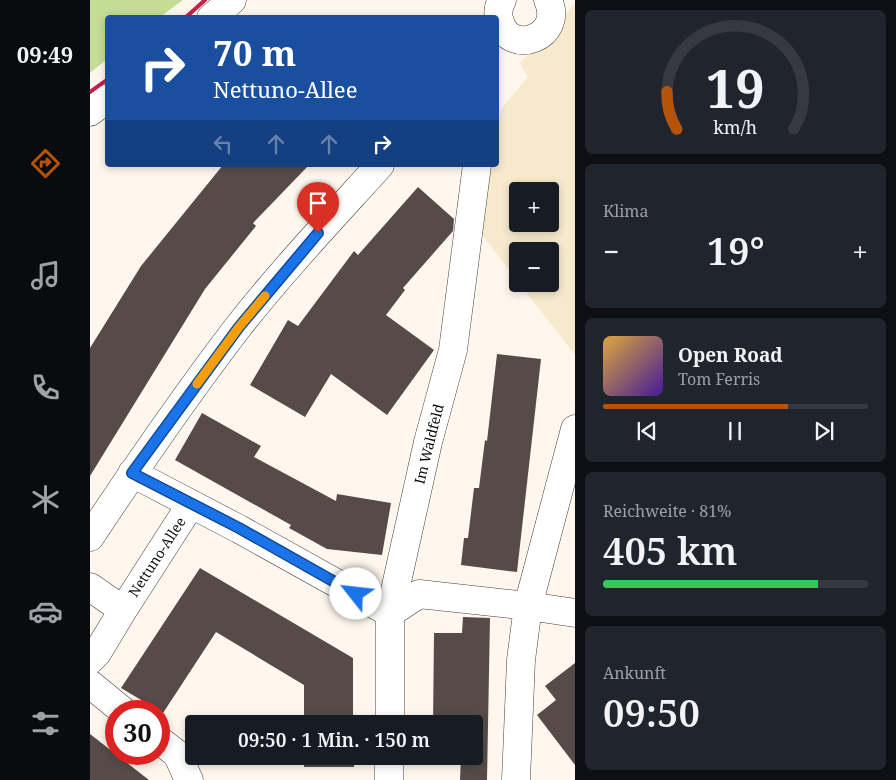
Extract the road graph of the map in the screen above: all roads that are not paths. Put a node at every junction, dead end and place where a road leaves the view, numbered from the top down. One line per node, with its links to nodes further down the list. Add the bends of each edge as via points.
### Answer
1 (232, 0): 3 (street)
2 (548, 0): 4 (street, via 551,21 535,38 519,40 505,32)
3 (214, 15)
4 (499, 19)
5 (105, 100): 6 (street)
6 (90, 112)
7 (378, 167): 10 (street, via 239,327)
8 (477, 167): 16 (street, Im Waldfeld, via 453,350 428,442)
9 (575, 429): 14 (street)
10 (132, 473): 11 (street); 12 (street)
11 (191, 504): 15 (street, Nettuno-Allee); 16 (street)
12 (90, 537)
13 (90, 587): 15 (street, Nettuno-Allee)
14 (528, 606): 16 (street, via 419,594); 17 (street); 26 (street, via 521,660)
15 (123, 610): 18 (street, Nettuno-Allee)
16 (390, 613): 21 (street, Im Waldfeld)
17 (575, 613)
18 (90, 660)
19 (90, 684): 20 (street)
20 (110, 700)
21 (390, 715)
22 (170, 749): 24 (street, via 177,754)
23 (389, 765): 25 (street)
24 (189, 780)
25 (389, 780)
26 (516, 780)

